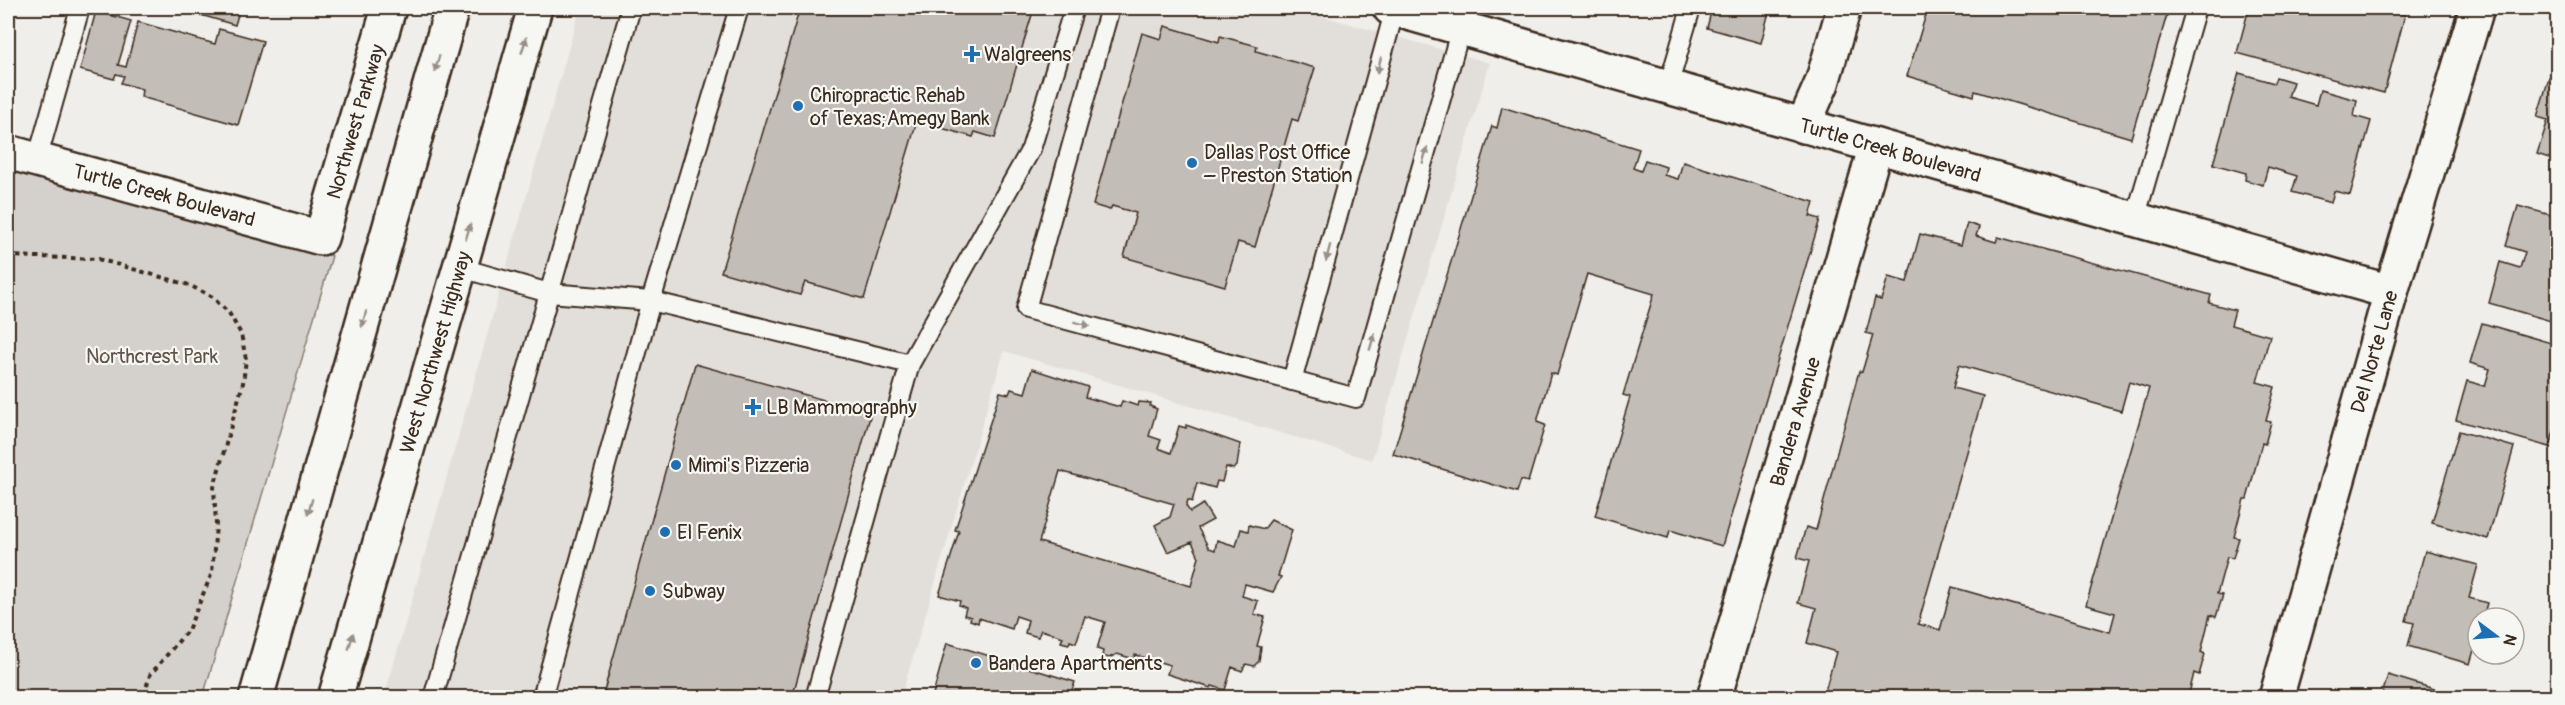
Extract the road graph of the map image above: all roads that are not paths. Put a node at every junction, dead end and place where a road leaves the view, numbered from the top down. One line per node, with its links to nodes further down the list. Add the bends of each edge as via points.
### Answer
1 (80, 8): 18 (lane)
2 (389, 8): 20 (street, Northwest Parkway)
3 (453, 8): 27 (street, one-way to 27)
4 (535, 8): 21 (street, West Northwest Highway, one-way to 4)
5 (631, 8): 23 (lane)
6 (739, 8): 24 (lane)
7 (1074, 8): 25 (lane, via 1031,149)
8 (1110, 8): 26 (lane, one-way to 26, via 1026,309)
9 (1392, 8): 14 (street, Turtle Creek Boulevard); 26 (lane, one-way to 26)
10 (1691, 8): 15 (lane)
11 (1844, 8): 16 (street, via 1822,83)
12 (2196, 8): 19 (lane)
13 (2476, 8): 22 (street, Del Norte Lane)
14 (1461, 28): 15 (street, Turtle Creek Boulevard); 26 (lane, one-way to 14, via 1356,399)
15 (1668, 87): 16 (street, Turtle Creek Boulevard)
16 (1803, 126): 17 (street, Turtle Creek Boulevard)
17 (1876, 146): 19 (street, Turtle Creek Boulevard); 32 (street, Bandera Avenue)
18 (22, 156): 20 (street, Turtle Creek Boulevard)
19 (2135, 219): 22 (street, Turtle Creek Boulevard)
20 (321, 238)
21 (458, 267): 23 (lane); 28 (street, West Northwest Highway, one-way to 21)
22 (2391, 292): 33 (street, Del Norte Lane)
23 (549, 293): 24 (lane); 29 (lane)
24 (651, 301): 25 (lane); 30 (lane)
25 (910, 364): 31 (lane)
26 (1292, 381)
27 (256, 698)
28 (335, 698)
29 (433, 698)
30 (542, 698)
31 (815, 698)
32 (1714, 698)
33 (2276, 698)

